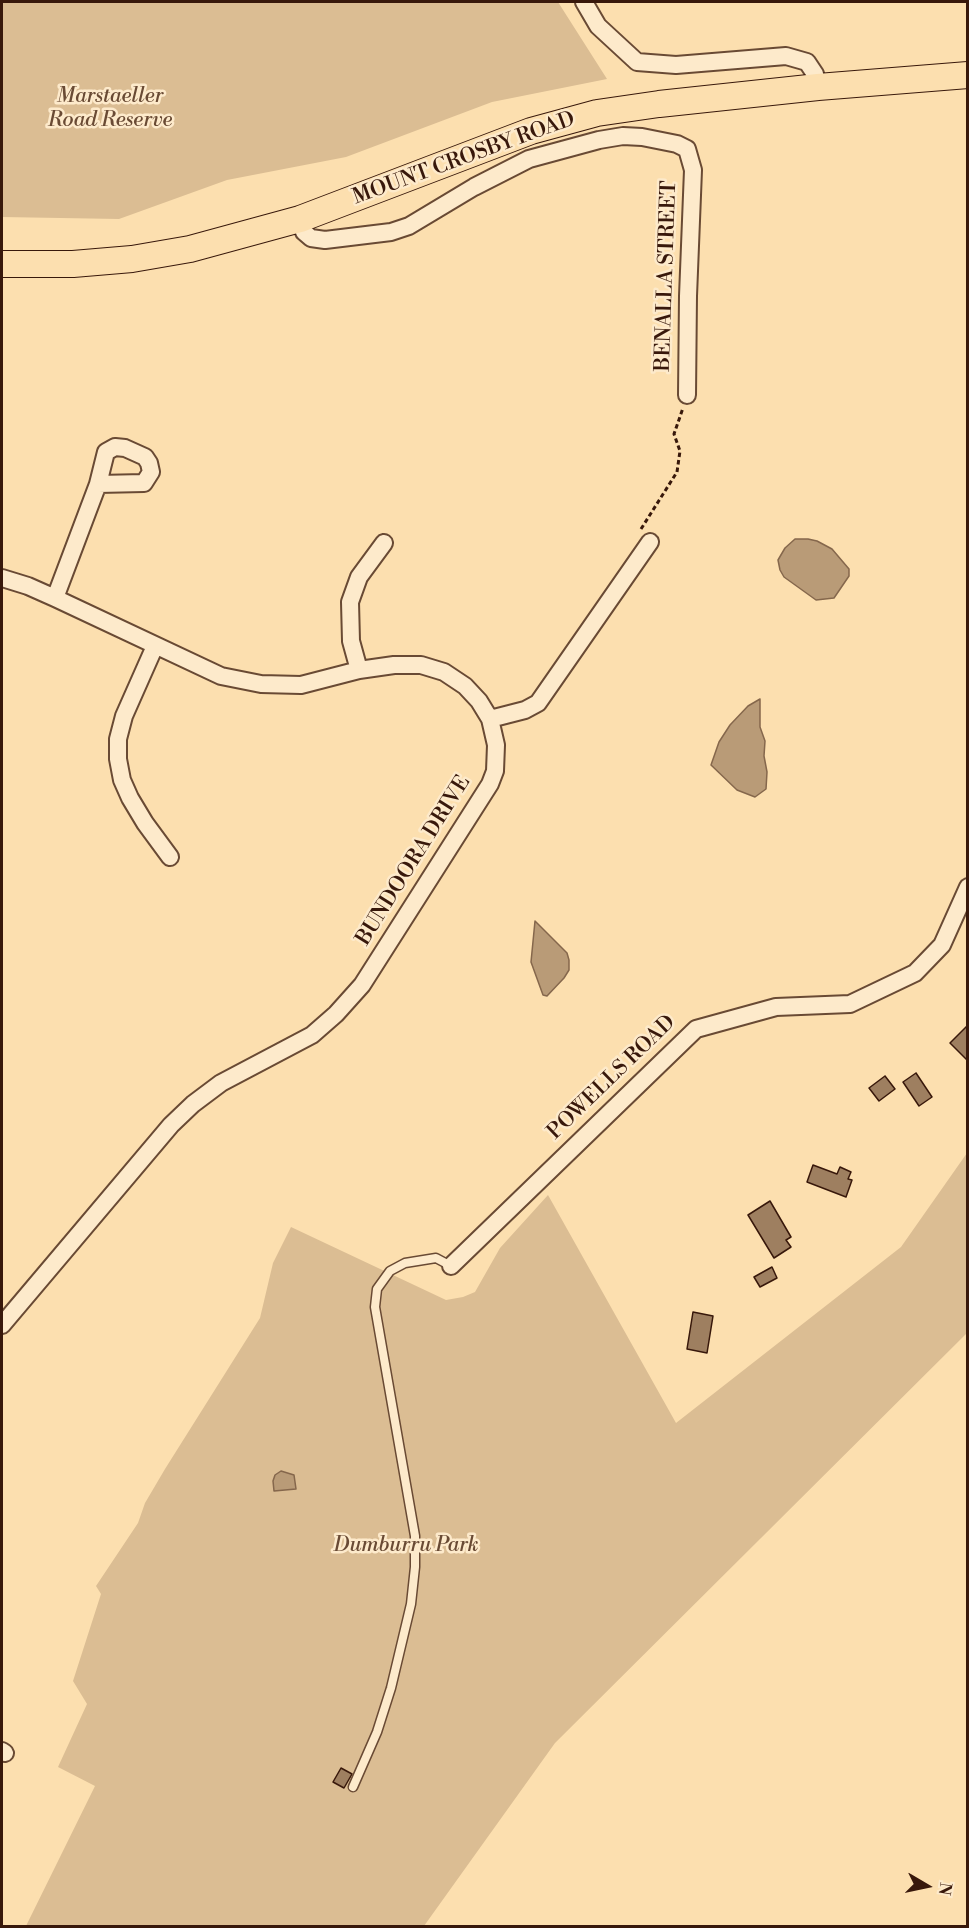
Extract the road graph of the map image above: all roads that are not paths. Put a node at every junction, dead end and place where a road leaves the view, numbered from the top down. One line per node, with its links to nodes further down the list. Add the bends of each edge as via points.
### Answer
1 (584, 2): 3 (street, via 598,26 637,62 676,65 786,56 807,62)
2 (968, 75): 3 (main road, MOUNT CROSBY ROAD)
3 (818, 87): 4 (main road, MOUNT CROSBY ROAD, via 597,113 531,131)
4 (300, 219): 5 (main road, MOUNT CROSBY ROAD, via 190,249 132,258 73,264); 6 (street, BENALLA STREET, via 304,232 311,238 325,240 391,232 409,226 529,159 623,136 677,144 687,149 693,170)
5 (2, 264)
6 (687, 395)
7 (98, 484): 11 (street)
8 (384, 543): 13 (street, via 359,577 350,602 351,641)
9 (649, 544): 14 (street, via 538,703)
10 (2, 578): 11 (street, BUNDOORA DRIVE)
11 (55, 598): 12 (street, BUNDOORA DRIVE)
12 (155, 646): 13 (street, BUNDOORA DRIVE, via 221,676 261,684 301,685); 15 (street, via 124,716 118,759 130,798)
13 (359, 670): 14 (street, BUNDOORA DRIVE, via 421,665 444,672 472,693)
14 (490, 719): 18 (street, BUNDOORA DRIVE, via 496,745 490,784 362,986 312,1035 221,1083 193,1104)
15 (170, 856)
16 (968, 887): 17 (street, POWELLS ROAD, via 942,945 915,973 850,1004 776,1007 696,1029)
17 (451, 1266): 19 (lane, via 436,1258 405,1263 390,1271 377,1289 375,1307 415,1536 415,1567 411,1604 391,1688)
18 (2, 1325)
19 (353, 1787)

